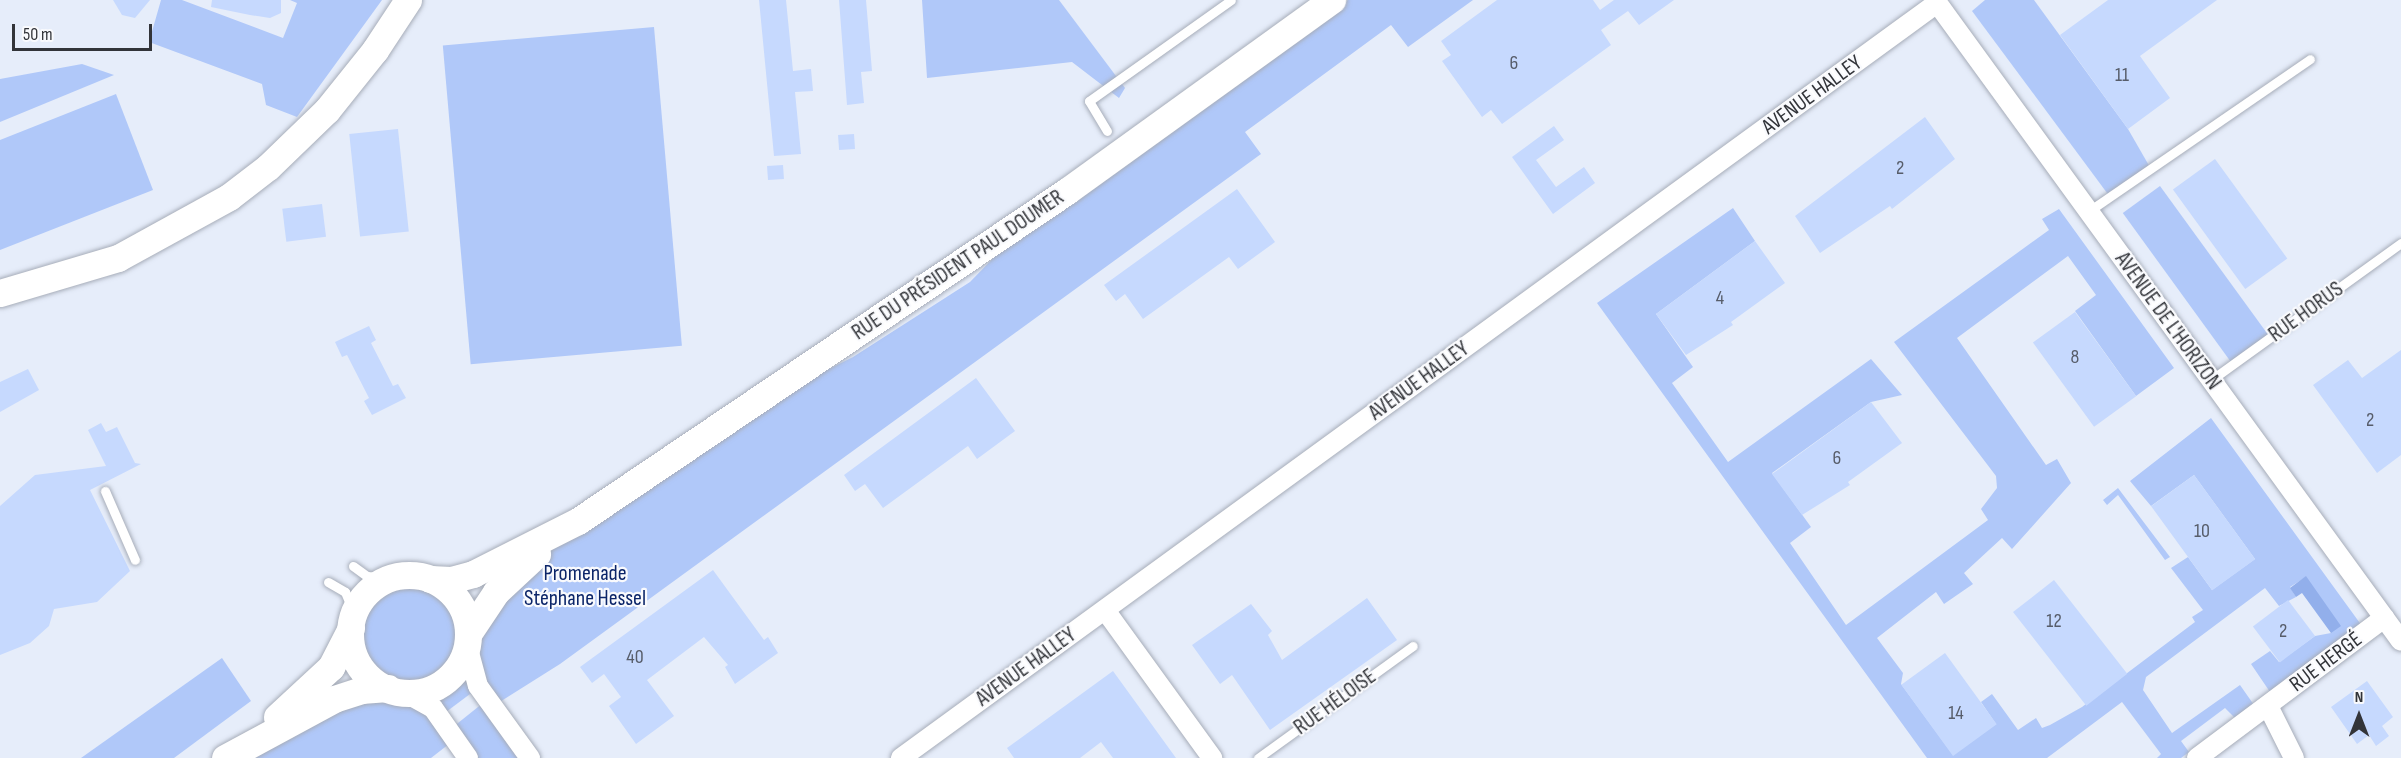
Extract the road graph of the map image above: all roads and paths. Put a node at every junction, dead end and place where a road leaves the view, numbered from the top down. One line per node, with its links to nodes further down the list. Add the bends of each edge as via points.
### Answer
1 (408, 0): 9 (main road, via 375,50 327,110 268,167 229,196 167,234 105,264)
2 (1231, 0): 6 (lane, via 1089,101)
3 (1332, 0): 12 (main road, RUE DU PRÉSIDENT PAUL DOUMER, via 1067,191)
4 (1936, 2): 7 (street, AVENUE DE L'HORIZON); 18 (street, AVENUE HALLEY)
5 (2310, 59): 7 (lane)
6 (1107, 131)
7 (2089, 212): 10 (street, AVENUE DE L'HORIZON)
8 (2401, 243): 10 (lane, RUE HORUS)
9 (0, 293)
10 (2211, 380): 19 (street, AVENUE DE L'HORIZON)
11 (105, 491): 13 (lane)
12 (578, 521): 16 (main road, RUE DU PRÉSIDENT PAUL DOUMER, via 473,574 451,580); 21 (main road, RUE DU PRÉSIDENT PAUL DOUMER, via 505,583)
13 (135, 560)
14 (353, 566): 15 (lane, via 367,576)
15 (392, 578): 16 (main road, via 415,575); 20 (main road, via 372,588)
16 (430, 579): 21 (main road, via 455,597 464,611)
17 (328, 582): 20 (lane, via 345,592)
18 (1105, 610): 29 (street, AVENUE HALLEY); 30 (street)
19 (2384, 618): 22 (street, AVENUE DE L'HORIZON); 25 (street, RUE HERGÉ)
20 (352, 620): 24 (main road, via 353,650 359,664 375,681); 26 (main road, via 331,667)
21 (468, 640): 24 (main road, via 458,666 441,683 420,691); 28 (street, via 478,686)
22 (2401, 641)
23 (1413, 646): 31 (lane, RUE HÉLOISE)
24 (396, 690): 26 (main road, via 361,690 334,699); 27 (street, via 433,708)
25 (2268, 706): 32 (street, RUE HERGÉ); 33 (street, RUE HERGÉ)
26 (229, 755)
27 (468, 758)
28 (530, 758)
29 (901, 758)
30 (1212, 758)
31 (1258, 758)
32 (2197, 758)
33 (2294, 758)

